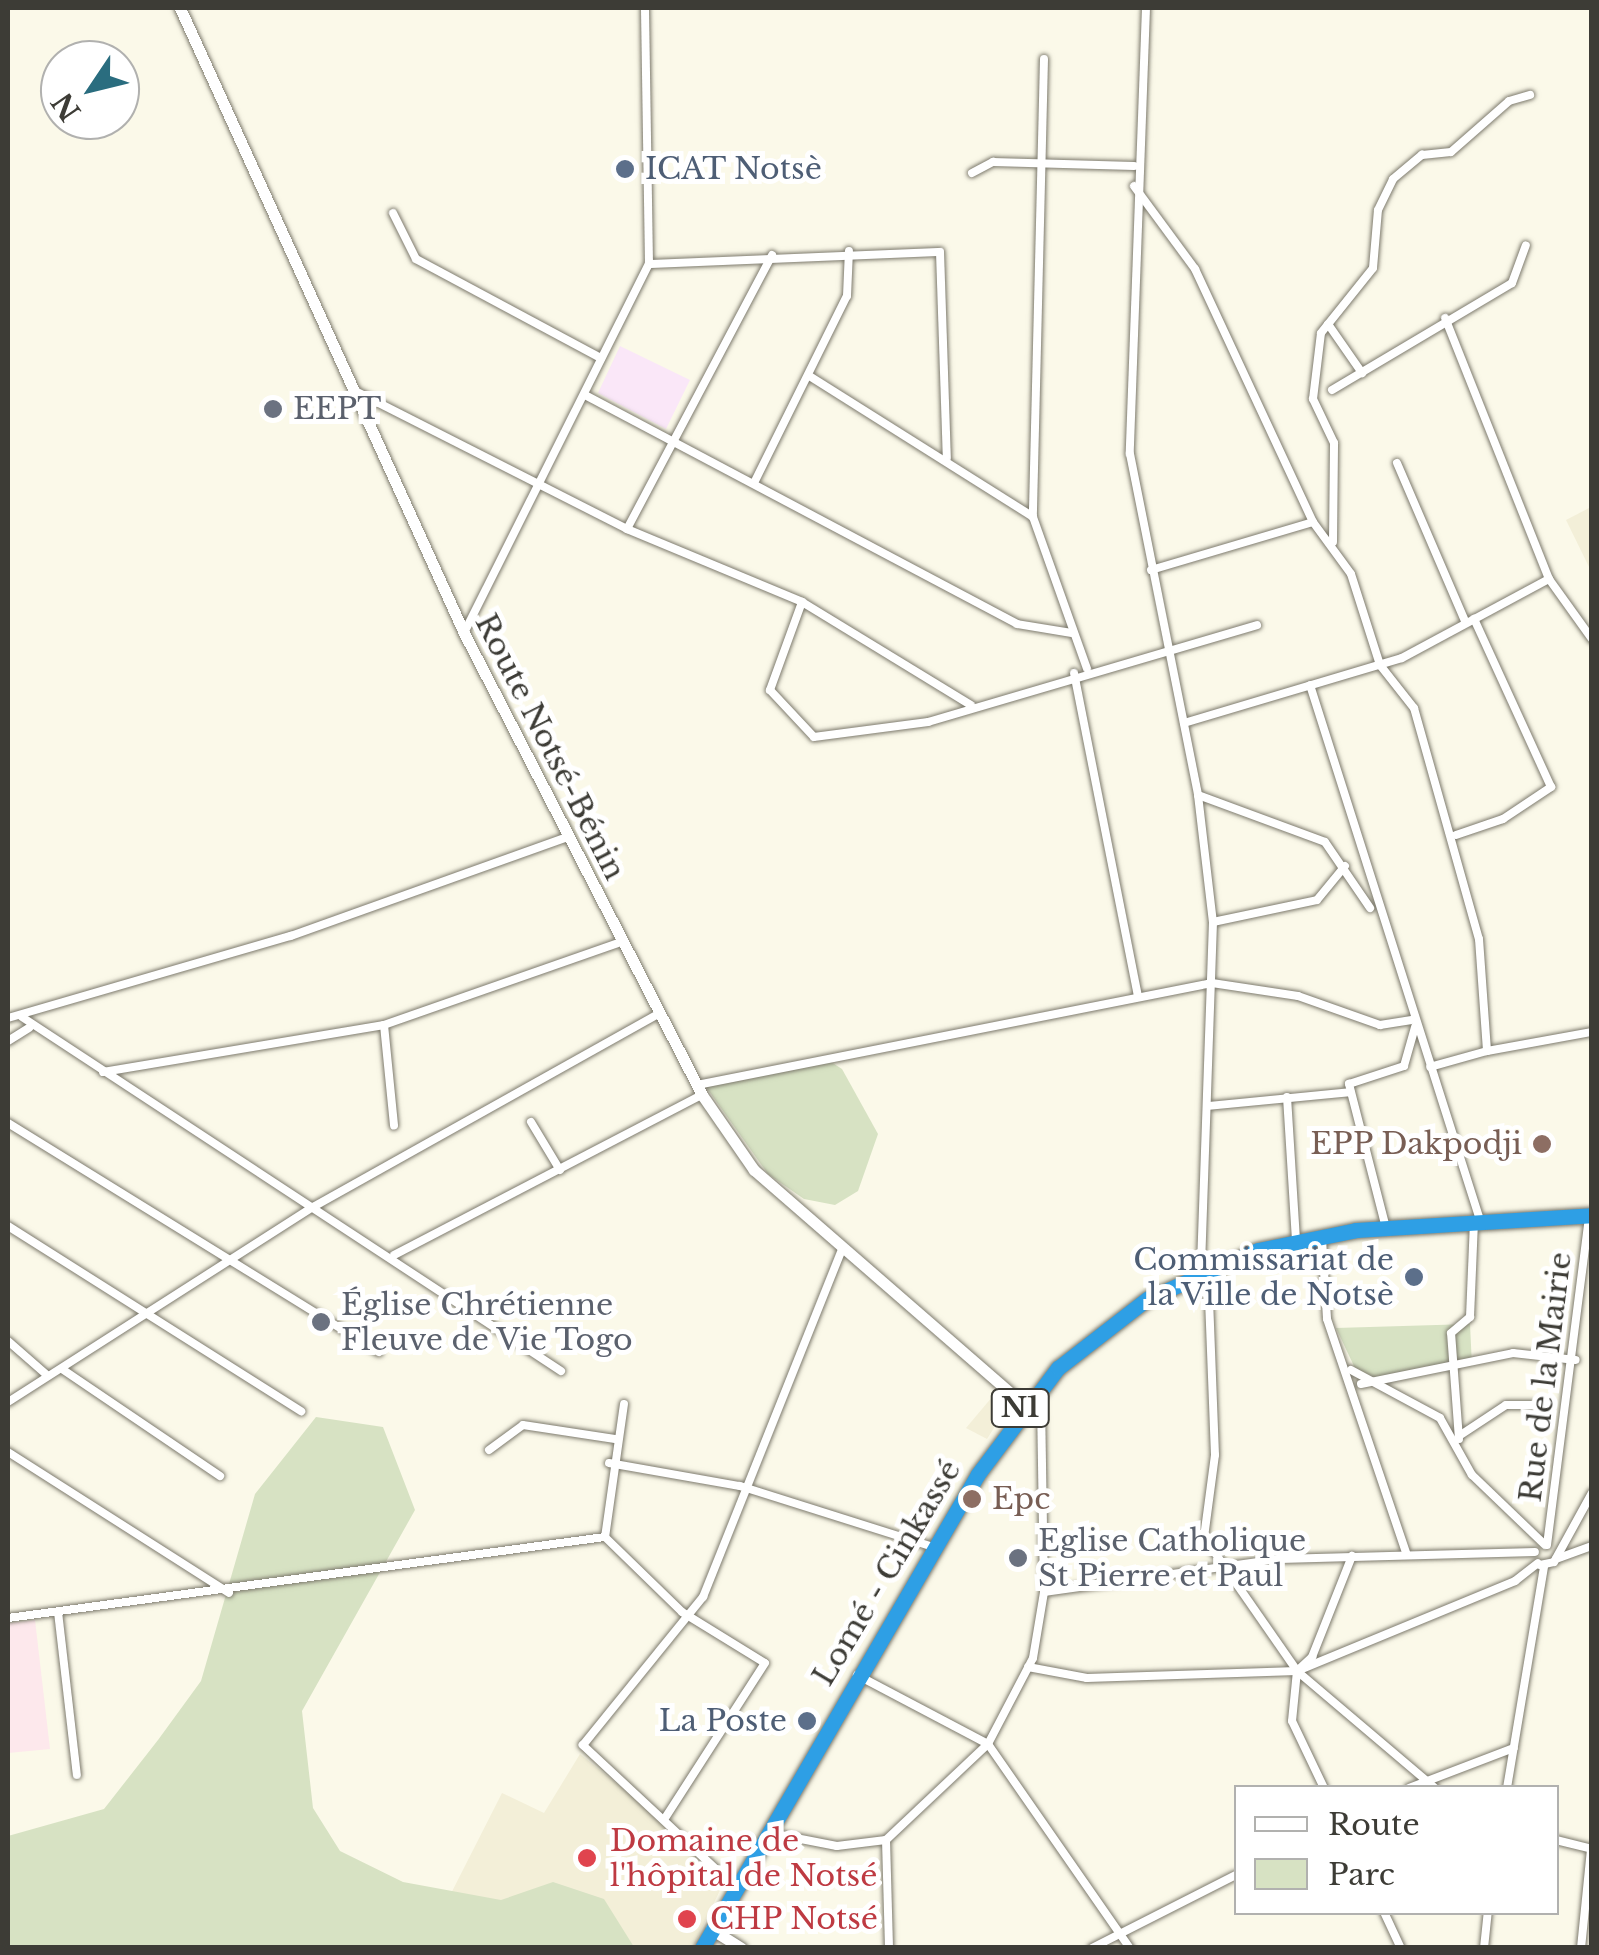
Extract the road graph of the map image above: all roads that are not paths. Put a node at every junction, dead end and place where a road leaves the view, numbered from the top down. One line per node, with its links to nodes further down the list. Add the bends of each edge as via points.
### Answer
1 (180, 8): 20 (main road, Route Notsé-Bénin)
2 (645, 8): 14 (street)
3 (1148, 9): 7 (street)
4 (1044, 59): 6 (street)
5 (1530, 95): 16 (street, via 1509,101 1451,152 1422,155 1393,179 1378,210 1373,268)
6 (1040, 166): 7 (street); 8 (street, via 993,162); 28 (street)
7 (1134, 166): 9 (street)
8 (972, 173)
9 (1134, 186): 29 (street, via 1195,269); 32 (street, via 1130,454)
10 (392, 214): 17 (street, via 416,260)
11 (1526, 245): 15 (street, via 1512,284)
12 (849, 251): 13 (street); 19 (street, via 847,296); 24 (street, via 940,252)
13 (772, 254): 14 (street); 23 (street)
14 (648, 264): 17 (street)
15 (1445, 318): 18 (street); 33 (street)
16 (1328, 324): 18 (street); 31 (street, via 1314,355 1314,399 1334,444 1328,516)
17 (600, 358): 22 (street)
18 (1362, 373): 21 (street)
19 (811, 377): 24 (street); 26 (street)
20 (355, 390): 27 (street); 38 (main road, Route Notsé-Bénin)
21 (1332, 390)
22 (585, 395): 23 (street); 27 (street)
23 (670, 440): 26 (street); 30 (street)
24 (947, 458): 28 (street)
25 (1396, 463): 35 (street)
26 (754, 483): 37 (street, via 1016,624)
27 (538, 486): 30 (street); 38 (street)
28 (1034, 517): 37 (street)
29 (1313, 522): 31 (street); 32 (street)
30 (626, 529): 34 (street)
31 (1336, 550): 41 (street)
32 (1151, 570): 40 (street)
33 (1549, 578): 35 (street); 39 (street)
34 (802, 602): 45 (street); 45 (street, via 770,690 814,737 928,722)
35 (1470, 621): 41 (street); 48 (street, via 1550,786)
36 (1257, 625): 40 (street)
37 (1072, 632): 42 (street)
38 (464, 634): 49 (main road, Route Notsé-Bénin)
39 (1592, 639)
40 (1167, 651): 42 (street); 46 (street)
41 (1380, 666): 44 (street); 48 (street, via 1414,708)
42 (1087, 669): 43 (street)
43 (1074, 673): 45 (street); 55 (street)
44 (1310, 685): 46 (street); 52 (street)
45 (972, 704)
46 (1184, 723): 47 (street)
47 (1198, 795): 50 (street, via 1276,816 1325,842); 51 (street)
48 (1456, 835): 64 (street, via 1479,939)
49 (567, 837): 53 (main road, Route Notsé-Bénin); 58 (street, via 291,936)
50 (1346, 866): 51 (street, via 1318,900); 52 (street)
51 (1213, 922): 54 (street)
52 (1380, 926): 59 (street)
53 (621, 942): 56 (main road, Route Notsé-Bénin); 60 (street)
54 (1212, 982): 55 (street); 59 (street, via 1298,996 1380,1025); 70 (street)
55 (1138, 995): 67 (street)
56 (658, 1014): 67 (main road, Route Notsé-Bénin); 75 (street)
57 (8, 1018): 58 (street)
58 (22, 1018): 61 (street)
59 (1413, 1024): 65 (street); 68 (street, via 1404,1066 1356,1080)
60 (384, 1025): 66 (street); 73 (street)
61 (29, 1028): 63 (street); 66 (street)
62 (1592, 1032): 64 (street)
63 (8, 1041)
64 (1487, 1051): 65 (street)
65 (1430, 1067): 77 (street)
66 (103, 1072): 75 (street)
67 (699, 1090): 74 (street); 82 (main road, Route Notsé-Bénin, via 754,1170)
68 (1350, 1092): 69 (street); 79 (street)
69 (1287, 1096): 70 (street); 81 (street)
70 (1208, 1106): 85 (street)
71 (532, 1122): 74 (street)
72 (8, 1123): 84 (street)
73 (394, 1126)
74 (560, 1170): 83 (street)
75 (313, 1206): 83 (street); 84 (street)
76 (1590, 1215): 77 (highway, Lomé - Cinkassé / N1); 89 (street, Rue de la Mairie)
77 (1477, 1220): 79 (highway, Lomé - Cinkassé / N1); 91 (street, via 1470,1317 1451,1332)
78 (8, 1226): 86 (street)
79 (1386, 1228): 80 (highway, Lomé - Cinkassé / N1)
80 (1322, 1235): 81 (highway, Lomé - Cinkassé / N1); 90 (street, via 1326,1320)
81 (1296, 1240): 85 (highway, Lomé - Cinkassé / N1)
82 (842, 1248): 99 (main road, Route Notsé-Bénin); 109 (street)
83 (394, 1255): 93 (street)
84 (228, 1258): 86 (street); 88 (street)
85 (1198, 1272): 95 (highway, Lomé - Cinkassé / N1, via 1120,1318); 120 (street, via 1208,1299 1215,1455 1204,1538)
86 (151, 1314): 92 (street); 101 (street)
87 (8, 1342): 94 (street)
88 (379, 1352)
89 (1576, 1360): 91 (street, via 1513,1354); 112 (street, Rue de la Mairie)
90 (1345, 1363): 96 (street); 116 (street)
91 (1454, 1365): 96 (street); 102 (street)
92 (62, 1368): 94 (street); 108 (street)
93 (561, 1371)
94 (48, 1375): 97 (street)
95 (1040, 1384): 99 (highway, Lomé - Cinkassé / N1); 121 (street)
96 (1361, 1384): 104 (street, via 1440,1418)
97 (8, 1402)
98 (624, 1404): 103 (street)
99 (1022, 1404): 114 (highway, Lomé - Cinkassé / N1)
100 (1535, 1406): 102 (street, via 1506,1406)
101 (300, 1411)
102 (1458, 1436): 104 (street)
103 (615, 1439): 105 (street, via 523,1425); 107 (street)
104 (1461, 1449): 112 (street, via 1472,1475)
105 (489, 1450)
106 (8, 1452): 122 (street)
107 (609, 1464): 109 (street); 111 (street)
108 (220, 1476)
109 (748, 1489): 114 (street); 124 (street, via 703,1597)
110 (1592, 1493): 117 (street)
111 (606, 1537): 122 (street); 124 (street)
112 (1546, 1545): 115 (street); 117 (street)
113 (1592, 1546): 117 (street)
114 (934, 1548): 128 (highway, Lomé - Cinkassé / N1)
115 (1535, 1552): 116 (street); 119 (street)
116 (1407, 1555): 118 (street)
117 (1556, 1555): 119 (street)
118 (1352, 1556): 120 (street); 127 (street, via 1312,1656)
119 (1541, 1564): 127 (street, via 1516,1581); 130 (street)
120 (1223, 1571): 121 (street); 127 (street)
121 (1044, 1592): 126 (street)
122 (228, 1593): 123 (street)
123 (58, 1612): 125 (street); 131 (street)
124 (682, 1612): 137 (street, via 583,1745); 137 (street, via 765,1663)
125 (8, 1618)
126 (1028, 1666): 127 (street, via 1087,1678); 129 (street)
127 (1296, 1671): 132 (street); 133 (street, via 1292,1721)
128 (856, 1675): 129 (street); 138 (highway, Lomé - Cinkassé / N1)
129 (988, 1744): 139 (street); 147 (street)
130 (1514, 1748): 132 (street); 136 (street)
131 (77, 1775)
132 (1424, 1778): 134 (street); 135 (street)
133 (1323, 1785)
134 (1414, 1785)
135 (1432, 1785)
136 (1508, 1785)
137 (665, 1818): 143 (street)
138 (766, 1831): 139 (street, via 837,1846); 143 (highway, Lomé - Cinkassé / N1)
139 (886, 1840): 150 (street)
140 (1559, 1841): 141 (street)
141 (1591, 1849): 155 (street)
142 (1234, 1876): 147 (street)
143 (734, 1886): 146 (highway, Lomé - Cinkassé / N1)
144 (1385, 1915): 153 (street)
145 (1488, 1915): 154 (street)
146 (711, 1929): 148 (highway, Lomé - Cinkassé / N1); 149 (main road)
147 (1120, 1932): 151 (street); 152 (street)
148 (702, 1948)
149 (741, 1948)
150 (889, 1948)
151 (1092, 1948)
152 (1130, 1948)
153 (1401, 1948)
154 (1484, 1948)
155 (1581, 1948)

